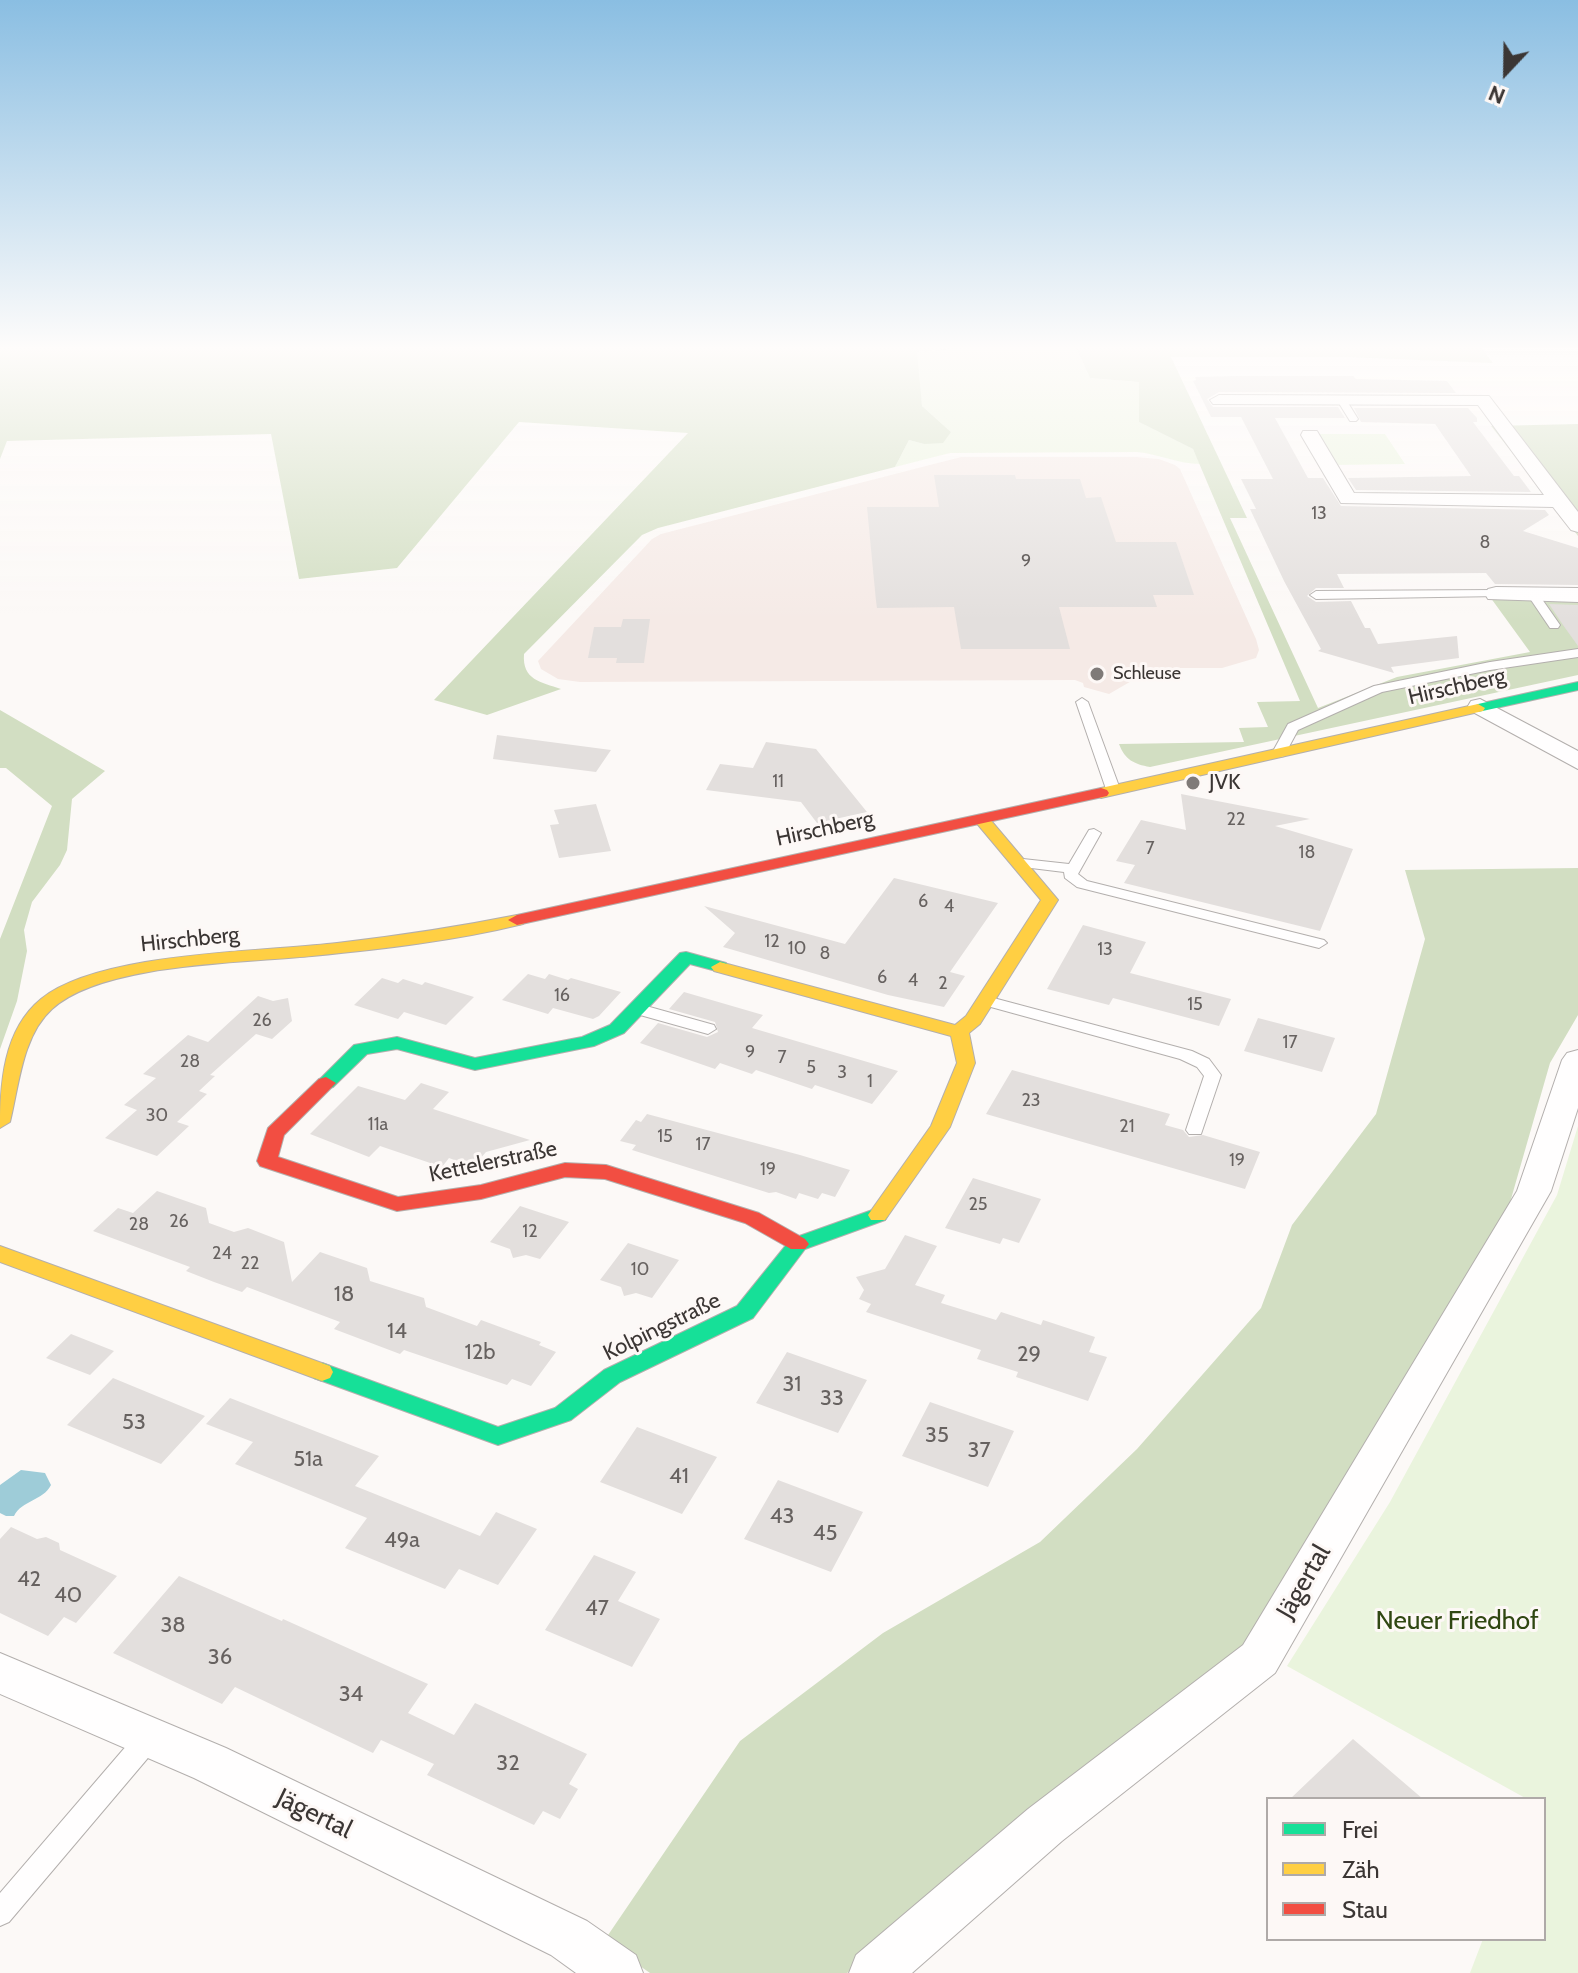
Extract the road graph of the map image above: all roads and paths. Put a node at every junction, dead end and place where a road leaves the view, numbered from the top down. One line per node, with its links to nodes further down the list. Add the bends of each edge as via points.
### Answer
1 (1311, 437): 3 (street, via 1348,499)
2 (1511, 437): 3 (street)
3 (1558, 501): 4 (street)
4 (1578, 526)
5 (1496, 594): 6 (street); 7 (lane)
6 (1533, 594): 8 (street); 9 (lane)
7 (1316, 595)
8 (1578, 595)
9 (1554, 625)
10 (1578, 653): 14 (lane, via 1378,689 1293,727)
11 (1578, 686): 13 (street, Hirschberg)
12 (1082, 702): 16 (lane)
13 (1480, 706): 14 (street, Hirschberg); 15 (street)
14 (1279, 753): 16 (street, Hirschberg)
15 (1578, 761)
16 (1113, 789): 17 (street, Hirschberg)
17 (982, 820): 19 (street); 27 (street, Hirschberg, via 496,924 316,951 110,973 76,984 46,1004 25,1031)
18 (1094, 833): 20 (lane)
19 (1015, 862): 20 (lane); 22 (street, via 1050,900)
20 (1073, 869): 21 (lane, via 1070,875 1082,884)
21 (1319, 943)
22 (985, 1001): 25 (street); 28 (lane, via 1203,1063 1213,1075)
23 (637, 1008): 24 (lane); 25 (street, Kettelerstraße, via 686,957); 29 (street, Kettelerstraße, via 617,1029 587,1042 475,1064 397,1043 361,1049 275,1133 267,1161 397,1204 481,1192 565,1170 606,1172 752,1218)
24 (708, 1029)
25 (959, 1031): 29 (street, via 966,1063 940,1127 877,1217)
26 (1577, 1064): 35 (street, Jägertal, via 1534,1191 1259,1659 1045,1825)
27 (0, 1122)
28 (1195, 1130)
29 (798, 1244): 30 (street, Kolpingstraße, via 745,1312 612,1376 563,1414 498,1436)
30 (0, 1254)
31 (0, 1673): 32 (street, Jägertal)
32 (150, 1737): 33 (lane); 34 (street, Jägertal, via 569,1938)
33 (0, 1913)
34 (618, 1973)
35 (874, 1973)

